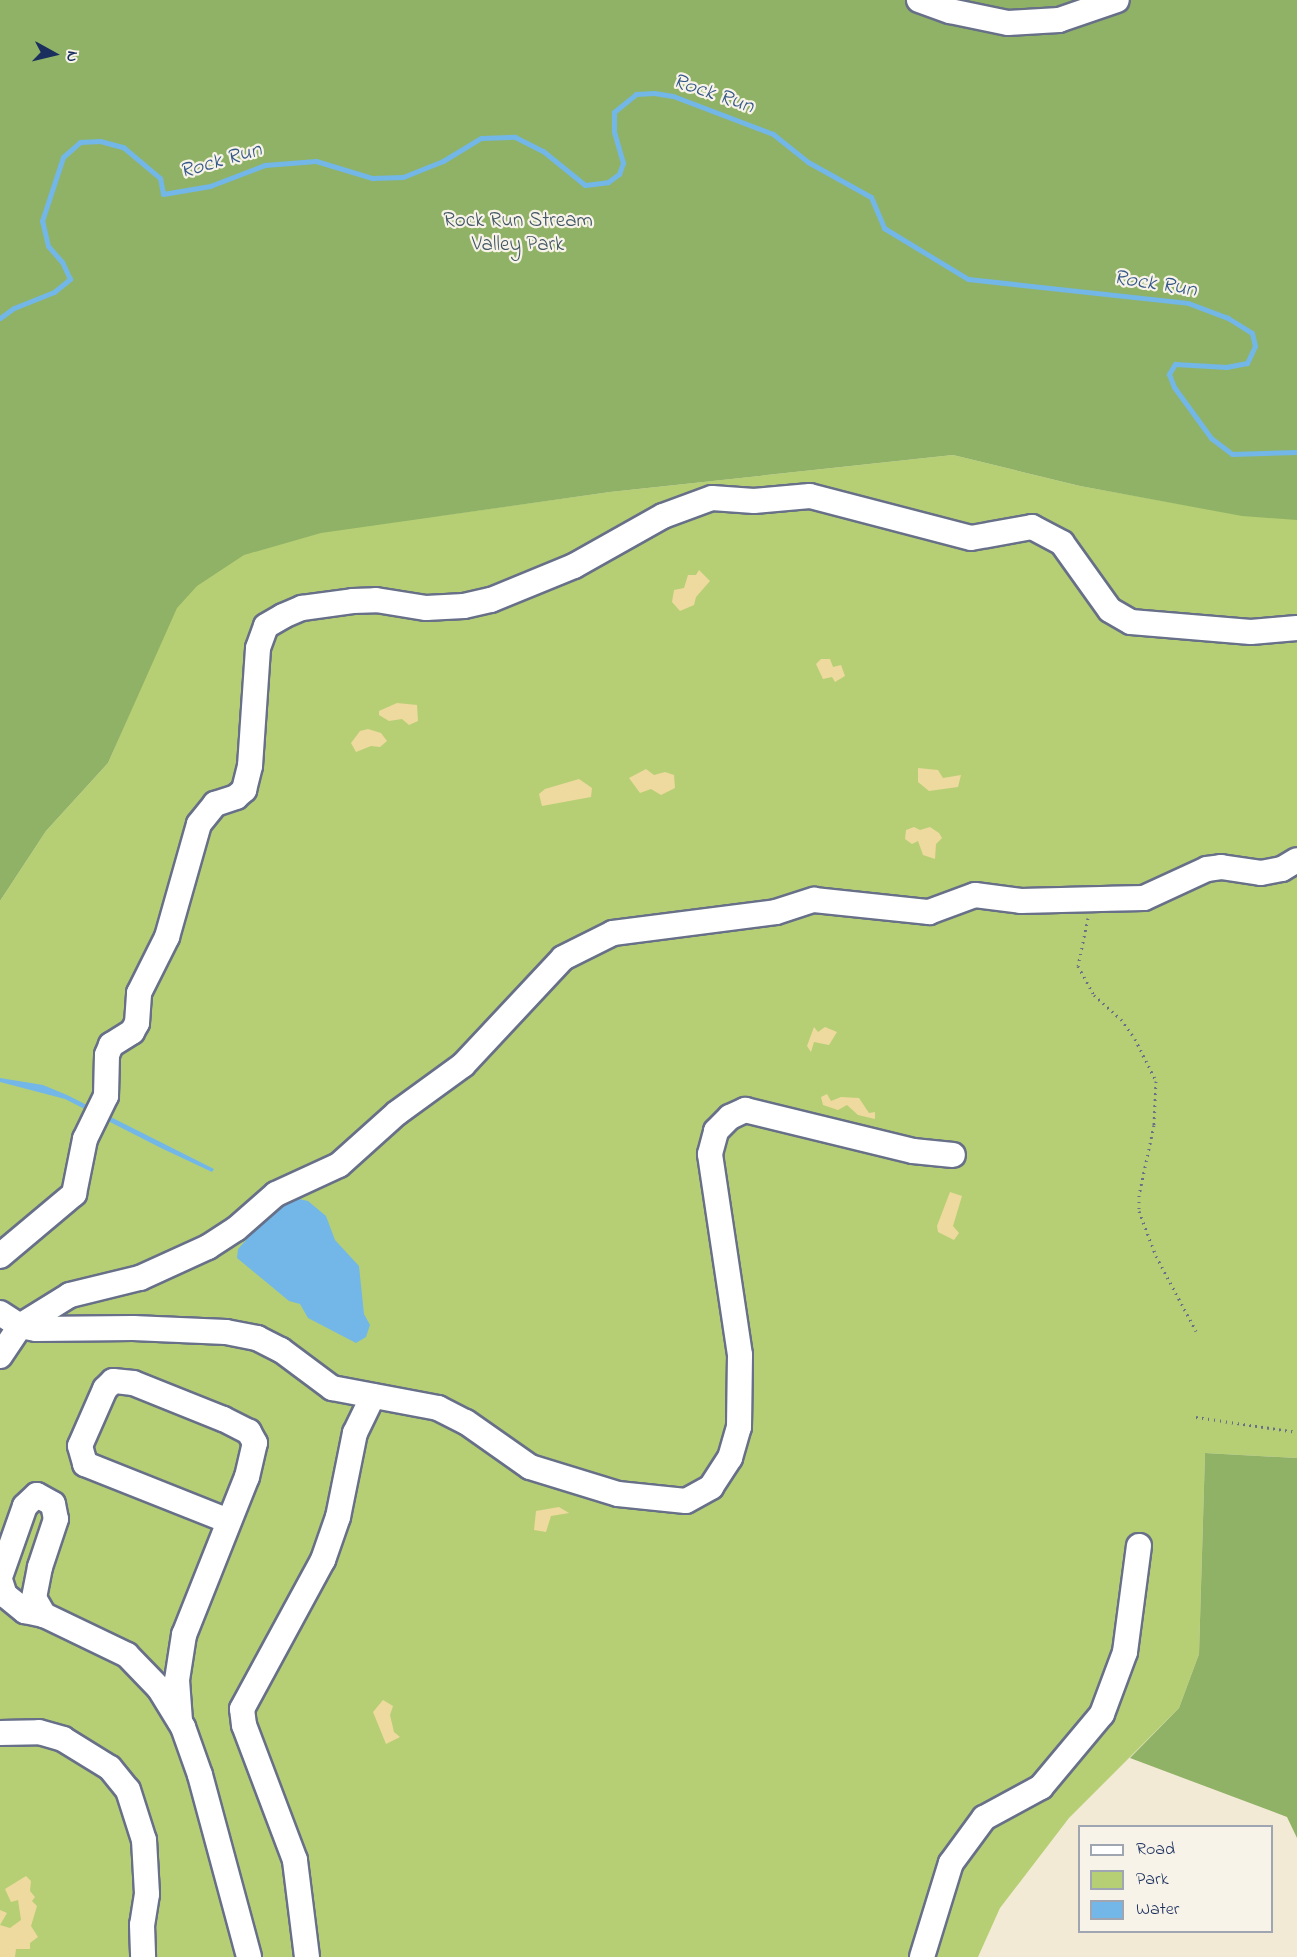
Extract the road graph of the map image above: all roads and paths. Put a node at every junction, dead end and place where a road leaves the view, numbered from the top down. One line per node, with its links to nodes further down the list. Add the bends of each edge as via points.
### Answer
1 (919, 0): 2 (street, via 1008,23 1059,20)
2 (1117, 0)
3 (1297, 628): 7 (street, via 1251,632 1131,622 1105,604 1062,543 1032,527 971,538 810,496 754,501 712,498 663,516 574,566 491,600 426,608 376,600 302,608 273,621 261,634 248,779 236,798 215,804 199,824 173,921 139,993 137,1023 132,1032 111,1045 107,1055 106,1096 85,1139 74,1194)
4 (1297, 860): 5 (street, via 1282,869 1261,873 1221,867 1207,869 1144,898)
5 (1086, 902): 9 (street, via 1022,901 975,895 929,912 813,900 776,912 613,933 563,958 463,1065 397,1113 339,1165 276,1194 236,1229 208,1247 140,1278 70,1295); 10 (path, via 1090,911 1078,966 1094,995 1136,1039 1156,1081 1154,1125 1138,1195 1139,1211 1156,1256)
6 (952, 1155): 12 (street, via 913,1151 745,1110 730,1117 716,1131 710,1154 740,1355 739,1427 730,1458 711,1488 686,1501 651,1500 576,1483 530,1467 466,1422 438,1408)
7 (0, 1256)
8 (0, 1312): 9 (street)
9 (20, 1326): 11 (street); 12 (street, via 56,1331 133,1328 246,1336 281,1350 332,1388)
10 (1196, 1331)
11 (0, 1356)
12 (373, 1396): 23 (street, via 355,1433 338,1516 323,1560 242,1709 244,1725 296,1860)
13 (1196, 1417): 14 (path)
14 (1297, 1432)
15 (228, 1521): 15 (street, via 253,1458 255,1443 249,1432 133,1383 113,1381 105,1389 80,1446 85,1464); 19 (street, via 183,1635 177,1680)
16 (1139, 1546): 24 (street, via 1125,1652 1102,1714 1041,1787 984,1818 951,1863)
17 (0, 1579): 18 (street, via 4,1595 25,1611); 18 (street, via 24,1506 37,1495 53,1504 56,1519 39,1567 34,1598)
18 (44, 1615): 19 (street, via 127,1655 159,1688)
19 (180, 1721): 22 (street, via 220,1839)
20 (0, 1733): 21 (street, via 39,1732 63,1739 110,1768 128,1790 144,1840)
21 (143, 1957)
22 (249, 1957)
23 (307, 1957)
24 (922, 1957)

